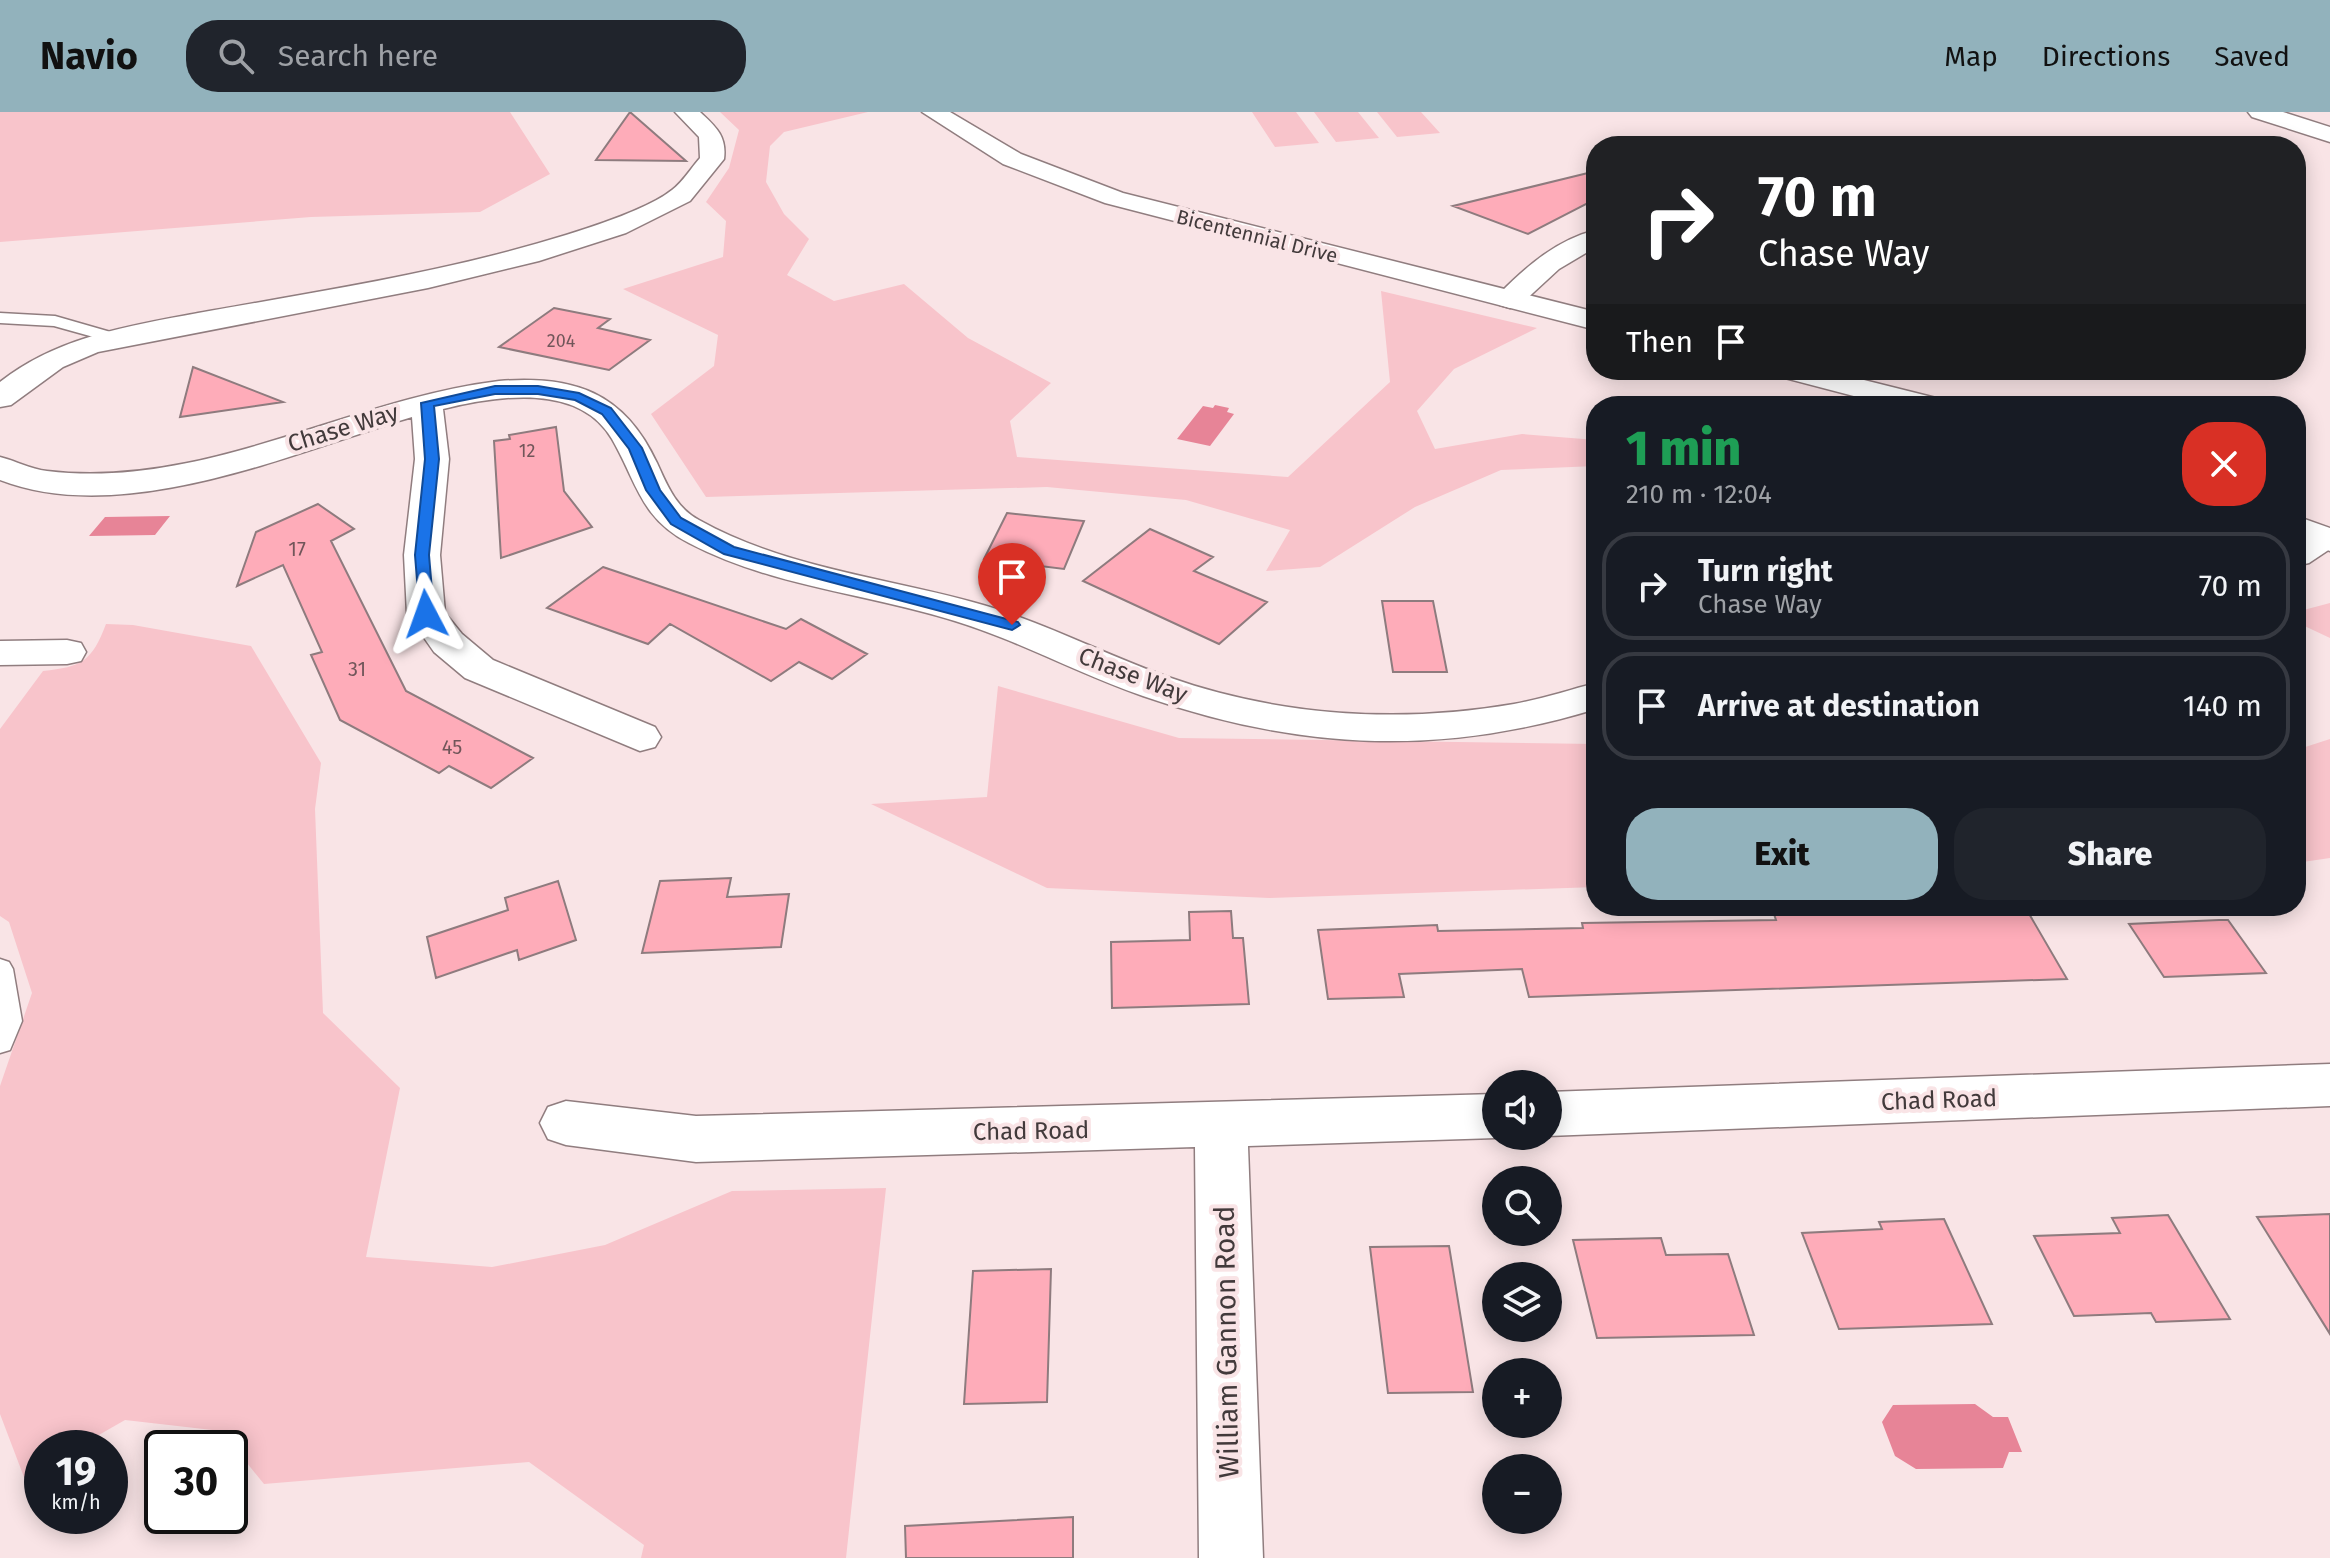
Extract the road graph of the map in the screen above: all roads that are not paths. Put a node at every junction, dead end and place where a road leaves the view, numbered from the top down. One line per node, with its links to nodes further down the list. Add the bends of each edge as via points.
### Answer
1 (687, 112): 9 (main road, via 711,135 712,160 705,173 673,199 623,223 563,245 431,280)
2 (934, 112): 6 (main road, Bicentennial Drive, via 1012,159 1114,198)
3 (2260, 112): 4 (main road)
4 (2330, 135)
5 (1586, 242): 6 (main road, via 1548,262)
6 (1510, 299): 8 (main road, Bicentennial Drive)
7 (0, 318): 9 (lane, via 55,321)
8 (1586, 318)
9 (115, 338): 12 (main road, via 49,361)
10 (1827, 380): 11 (main road)
11 (1890, 396)
12 (0, 398)
13 (427, 403): 14 (main road, Chase Way, via 181,476 88,484 47,481); 17 (main road, Chase Way, via 495,390 579,397 606,411 620,428 676,521 729,551 1012,625 1201,701 1301,721 1407,727 1513,718); 18 (main road, via 432,459 422,555 426,614 448,643 479,669)
14 (0, 467)
15 (67, 652): 16 (main road)
16 (0, 653)
17 (1586, 699)
18 (640, 737)
19 (0, 969): 20 (lane, via 9,1021)
20 (0, 1042)
21 (2330, 1085): 22 (main road, Chad Road)
22 (1562, 1113)
23 (1482, 1117): 25 (main road, Chad Road)
24 (566, 1123): 25 (main road, Chad Road, via 696,1139)
25 (1221, 1126): 26 (main road, William Gannon Road)
26 (1231, 1558)

